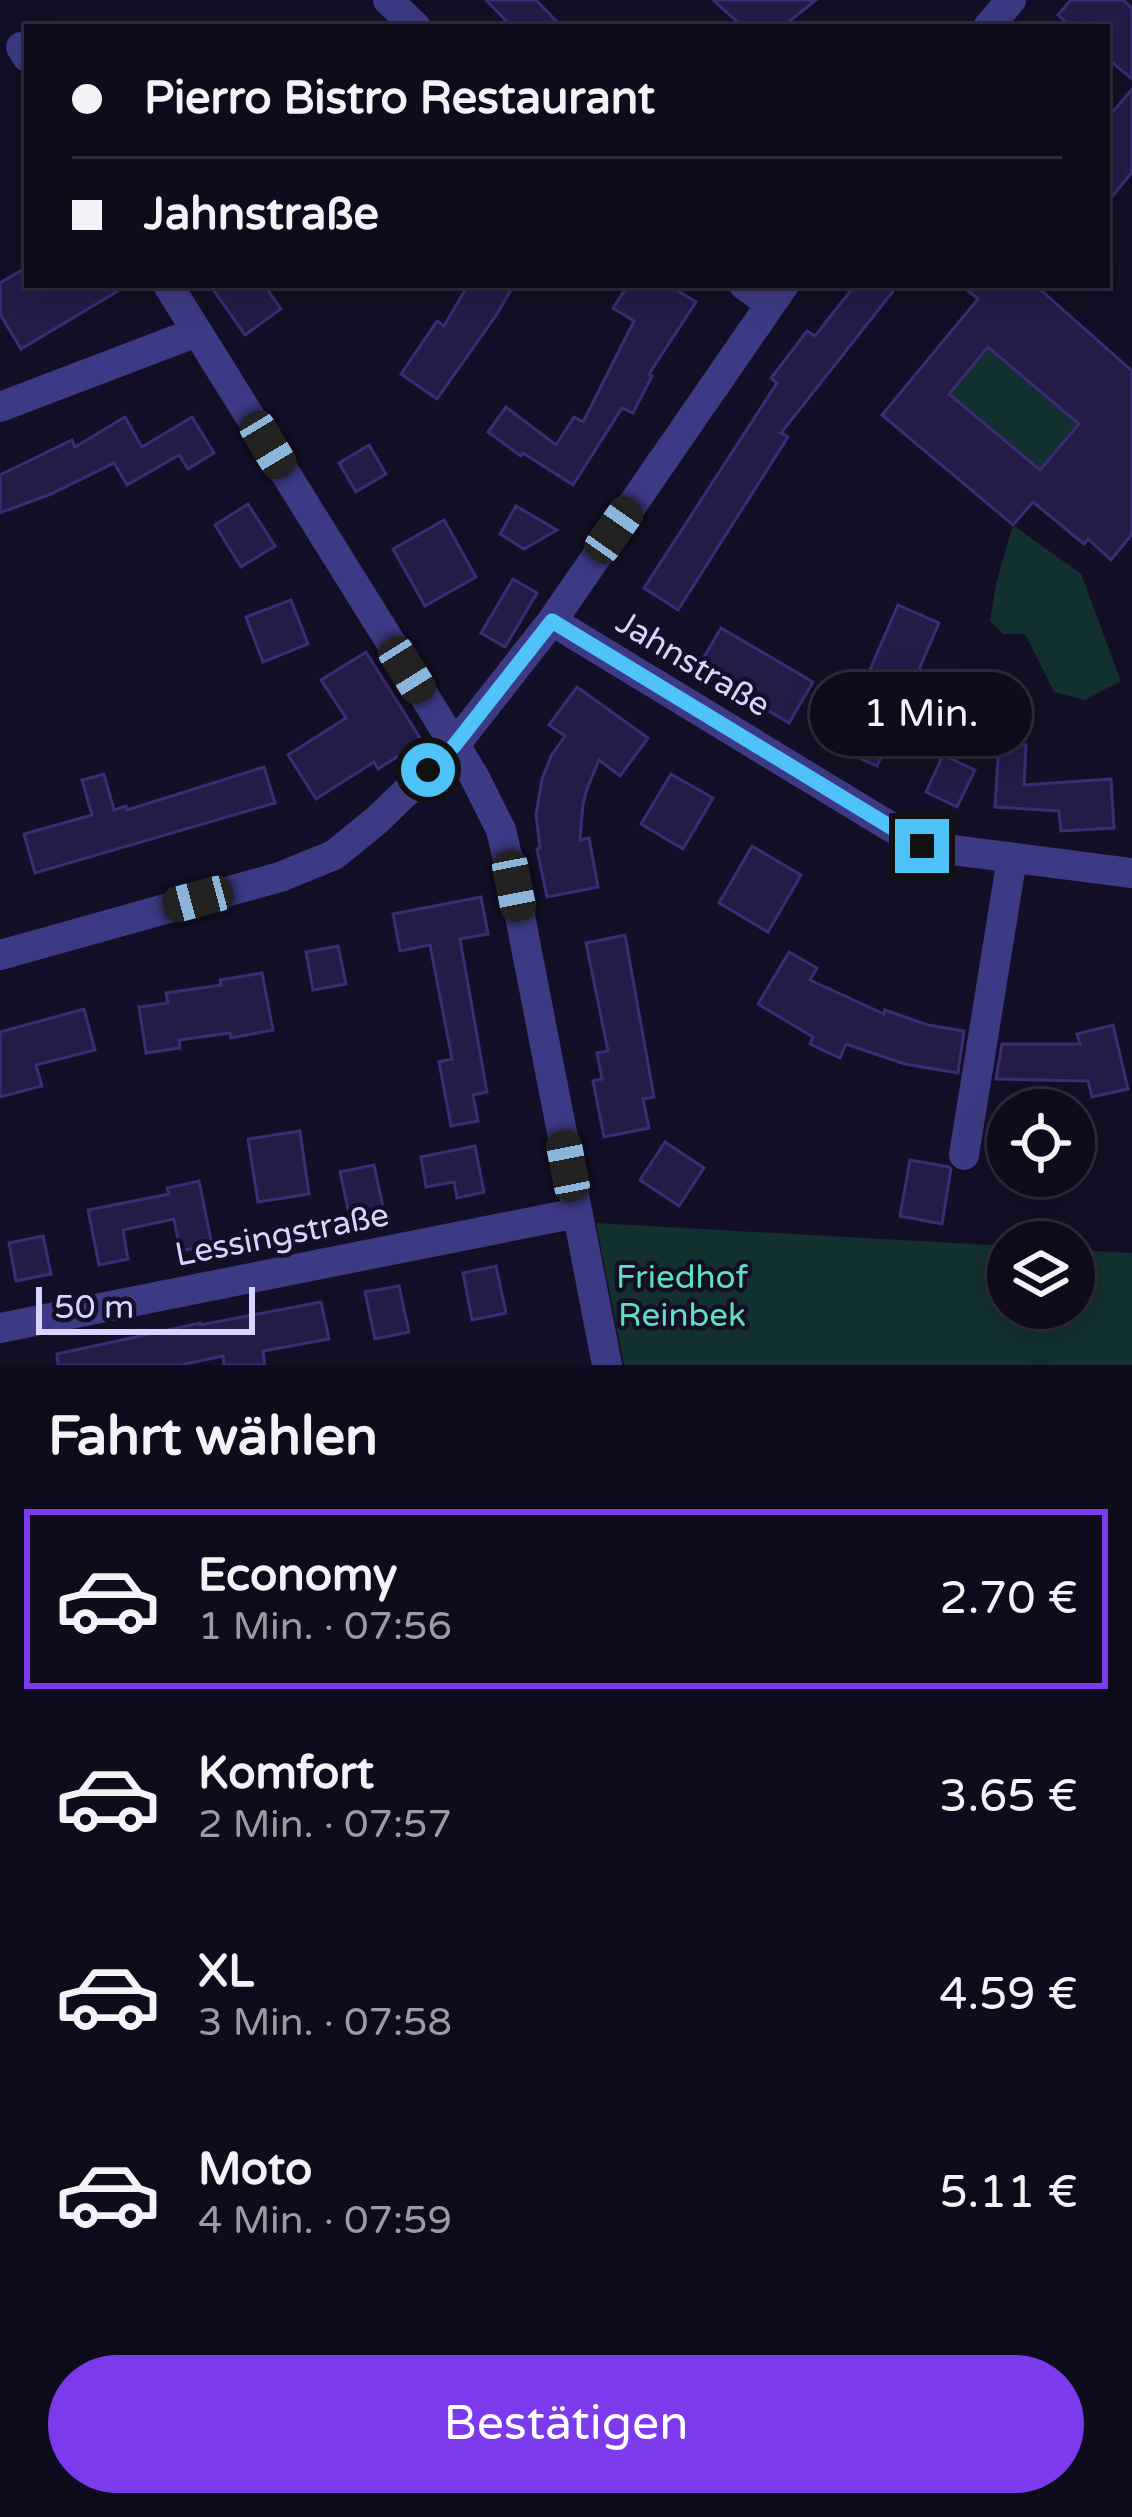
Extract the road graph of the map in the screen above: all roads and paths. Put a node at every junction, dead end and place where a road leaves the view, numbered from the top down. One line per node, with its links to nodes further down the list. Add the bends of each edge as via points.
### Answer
1 (388, 0): 3 (street)
2 (1011, 0): 4 (street)
3 (413, 24)
4 (991, 24)
5 (170, 288): 7 (street)
6 (777, 295): 9 (street)
7 (197, 332): 8 (street); 10 (street)
8 (0, 406)
9 (552, 621): 10 (street); 11 (street, Jahnstraße, via 922,846)
10 (454, 746): 13 (street, via 334,855); 15 (street, via 506,848)
11 (1012, 858): 12 (street, Jahnstraße); 14 (street)
12 (1132, 873)
13 (0, 955)
14 (964, 1155)
15 (577, 1213): 16 (street, Lessingstraße); 17 (street)
16 (0, 1328)
17 (607, 1365)

